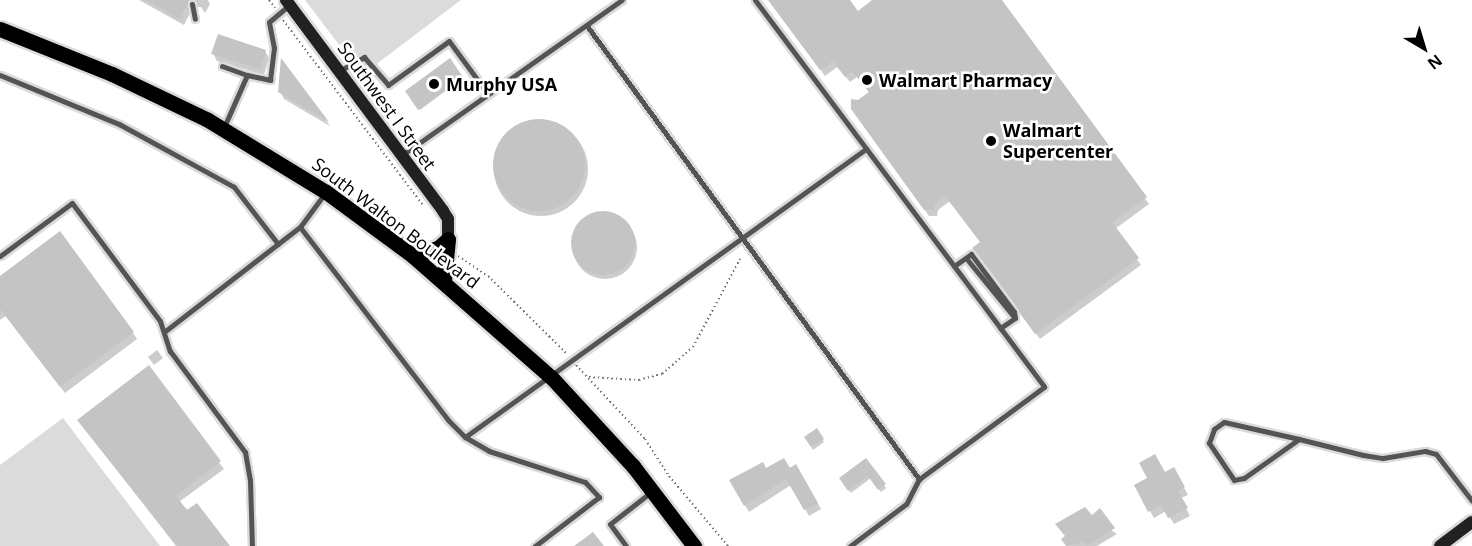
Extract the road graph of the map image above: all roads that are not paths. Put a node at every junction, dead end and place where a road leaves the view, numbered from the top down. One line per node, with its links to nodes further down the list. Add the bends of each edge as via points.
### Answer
1 (622, 0): 6 (lane)
2 (755, 0): 14 (lane)
3 (287, 2): 9 (main road, Southwest I Street); 11 (lane, via 269,22 274,48 270,80)
4 (192, 4): 5 (lane)
5 (195, 19)
6 (587, 26): 12 (lane); 19 (lane)
7 (0, 29): 13 (main road, South Walton Boulevard, via 112,74)
8 (222, 66): 11 (lane)
9 (339, 71): 12 (lane, via 364,57 388,85 449,41); 15 (main road, Southwest I Street)
10 (0, 75): 20 (lane, via 119,124 234,187)
11 (247, 75): 13 (lane)
12 (488, 94): 15 (lane)
13 (223, 128): 16 (main road, South Walton Boulevard)
14 (866, 149): 19 (lane); 23 (lane)
15 (401, 156): 18 (main road, Southwest I Street, via 448,219)
16 (326, 192): 17 (lane); 22 (main road, South Walton Boulevard)
17 (300, 227): 20 (lane); 28 (lane)
18 (448, 238): 22 (main road, via 438,248); 24 (main road)
19 (743, 238): 27 (lane); 30 (lane)
20 (278, 244): 26 (lane)
21 (0, 256): 26 (lane, via 72,204)
22 (413, 256): 24 (main road, South Walton Boulevard)
23 (954, 266): 25 (lane); 25 (lane, via 972,254 1014,312 1015,318)
24 (444, 280): 27 (main road, South Walton Boulevard)
25 (1000, 328): 30 (lane, via 1044,387)
26 (165, 333): 34 (lane, via 170,351 245,452)
27 (552, 378): 28 (lane); 31 (main road, South Walton Boulevard)
28 (465, 437): 35 (lane, via 489,451 585,483 599,497)
29 (1299, 439): 29 (lane, via 1244,478 1234,480 1209,443 1214,429 1224,422); 32 (lane, via 1383,458 1425,451 1436,454)
30 (919, 479): 38 (lane, via 906,504)
31 (652, 491): 36 (lane, via 610,525); 37 (main road, South Walton Boulevard)
32 (1472, 501)
33 (1472, 522): 39 (main road)
34 (252, 546)
35 (535, 546)
36 (626, 546)
37 (694, 546)
38 (850, 546)
39 (1440, 546)

